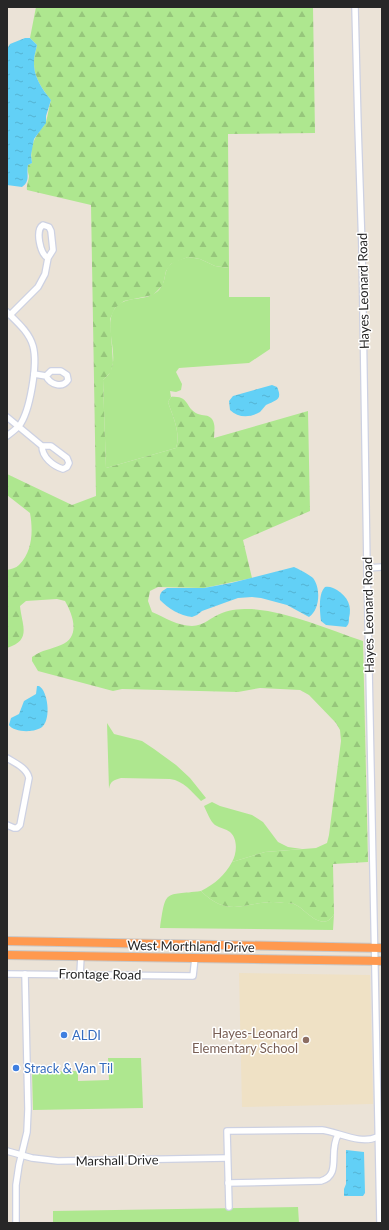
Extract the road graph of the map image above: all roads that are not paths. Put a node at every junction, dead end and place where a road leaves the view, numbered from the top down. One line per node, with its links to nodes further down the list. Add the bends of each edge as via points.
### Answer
1 (355, 7): 11 (street, Hayes Leonard Road)
2 (48, 258): 2 (street, via 53,250 51,230 43,225 38,232 41,251); 3 (street, via 38,287)
3 (8, 313): 4 (street, via 27,334 33,345)
4 (34, 374): 5 (street); 7 (street, via 28,408)
5 (46, 376)
6 (7, 417): 7 (street)
7 (19, 426): 8 (street); 9 (street)
8 (7, 436)
9 (42, 446): 9 (street, via 42,453 46,458 60,468 67,467 67,458 52,446)
10 (382, 567): 11 (street)
11 (367, 568): 15 (street, Hayes Leonard Road)
12 (7, 758): 13 (street, via 23,768 29,778 20,825 14,828)
13 (7, 825)
14 (7, 941): 15 (highway, West Morthland Drive)
15 (378, 948): 19 (street, Hayes Leonard Road)
16 (7, 955): 17 (highway, West Morthland Drive)
17 (81, 956): 18 (highway, West Morthland Drive); 22 (street)
18 (195, 958): 19 (highway, West Morthland Drive); 22 (street, Frontage Road, via 193,976)
19 (378, 961): 24 (street, Hayes Leonard Road)
20 (7, 974): 21 (street, Frontage Road)
21 (25, 974): 22 (street, Frontage Road); 26 (street, via 28,1109)
22 (80, 974)
23 (338, 1135): 24 (street, via 363,1140); 27 (street, via 322,1130 227,1131); 28 (street, via 333,1148 334,1168 327,1179)
24 (377, 1137): 30 (street, Hayes Leonard Road)
25 (7, 1151): 26 (street, Marshall Drive)
26 (22, 1155): 27 (street, Marshall Drive, via 58,1161); 31 (street, via 16,1185)
27 (227, 1158): 28 (street)
28 (228, 1183): 29 (street)
29 (229, 1208)
30 (380, 1219)
31 (16, 1223)

